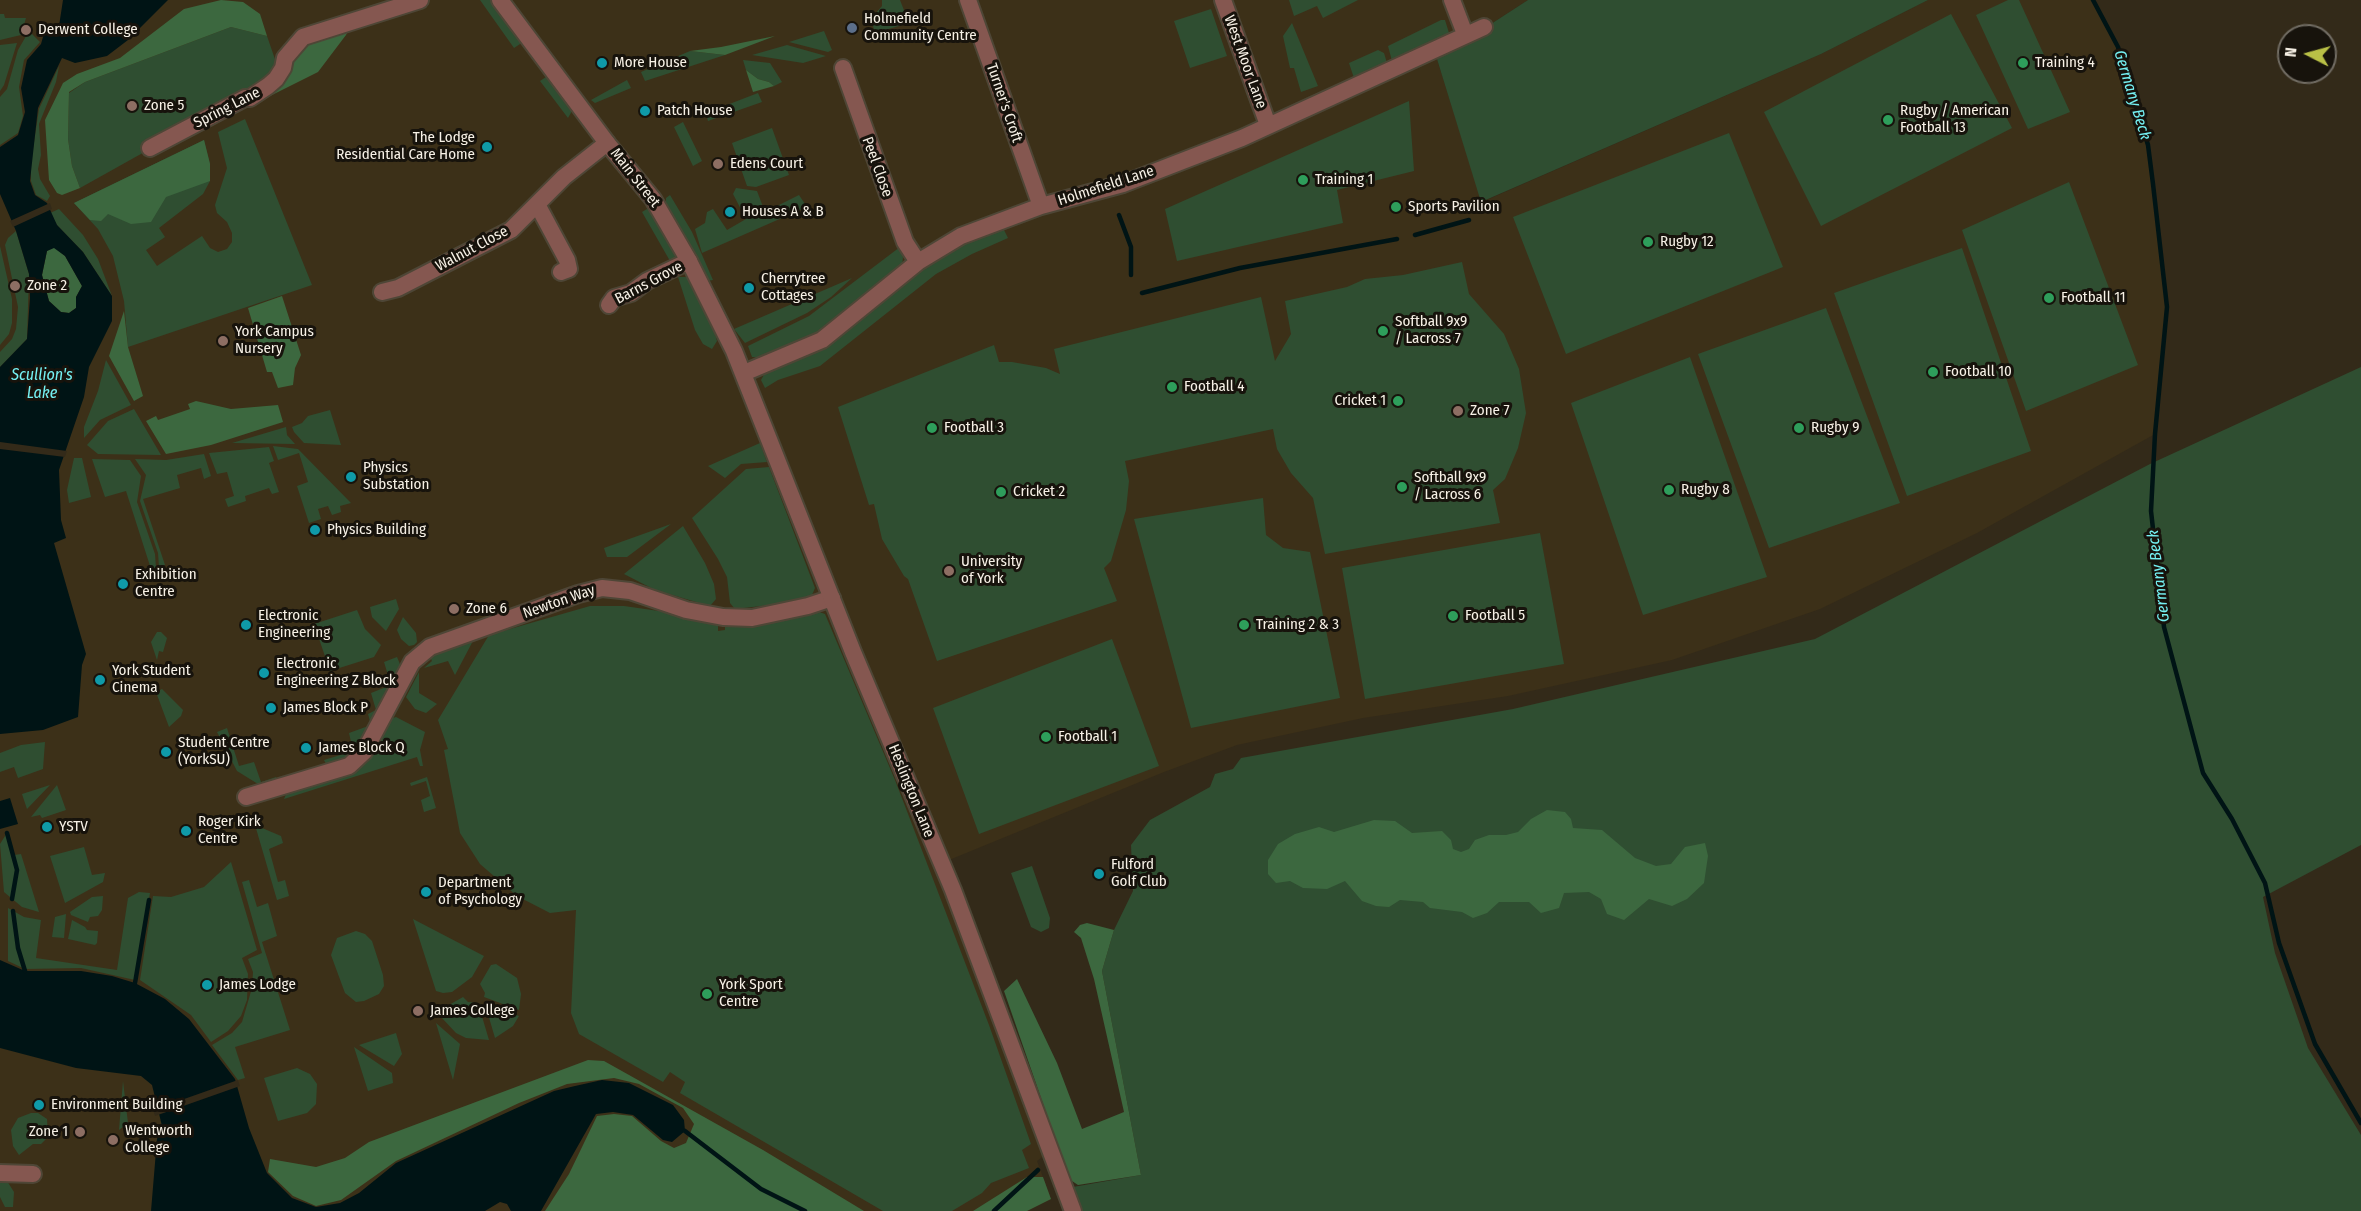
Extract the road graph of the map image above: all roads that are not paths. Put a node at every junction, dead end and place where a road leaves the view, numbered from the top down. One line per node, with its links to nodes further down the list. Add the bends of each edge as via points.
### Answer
1 (420, 0): 11 (street, Spring Lane, via 303,37 268,86)
2 (500, 0): 10 (street, Main Street)
3 (968, 0): 13 (street, Turner's Croft)
4 (1223, 0): 9 (street, West Moor Lane)
5 (1452, 0): 7 (street)
6 (1484, 27): 7 (street, Holmefield Lane)
7 (1465, 34): 9 (street, Holmefield Lane)
8 (843, 68): 15 (street, Peel Close, via 905,242)
9 (1268, 125): 13 (street, Holmefield Lane, via 1123,184)
10 (607, 143): 12 (street, Walnut Close, via 564,177); 14 (street, Main Street, via 653,199)
11 (150, 148)
12 (538, 206): 16 (street, via 567,260 569,269); 17 (street, Walnut Close, via 511,230 398,288)
13 (1041, 207): 15 (street, Holmefield Lane, via 961,237)
14 (689, 261): 18 (street, Barns Grove, via 647,280); 19 (street, Main Street)
15 (918, 262): 19 (street, Holmefield Lane, via 822,340)
16 (561, 272)
17 (382, 292)
18 (609, 304)
19 (744, 373): 20 (street, Heslington Lane)
20 (832, 598): 21 (street, Newton Way, via 752,618 686,610 630,591 602,588 578,594 430,647 412,662 364,752 349,766); 24 (street, Heslington Lane, via 953,890)
21 (246, 797)
22 (0, 1173): 23 (street)
23 (33, 1174)
24 (1073, 1211)

